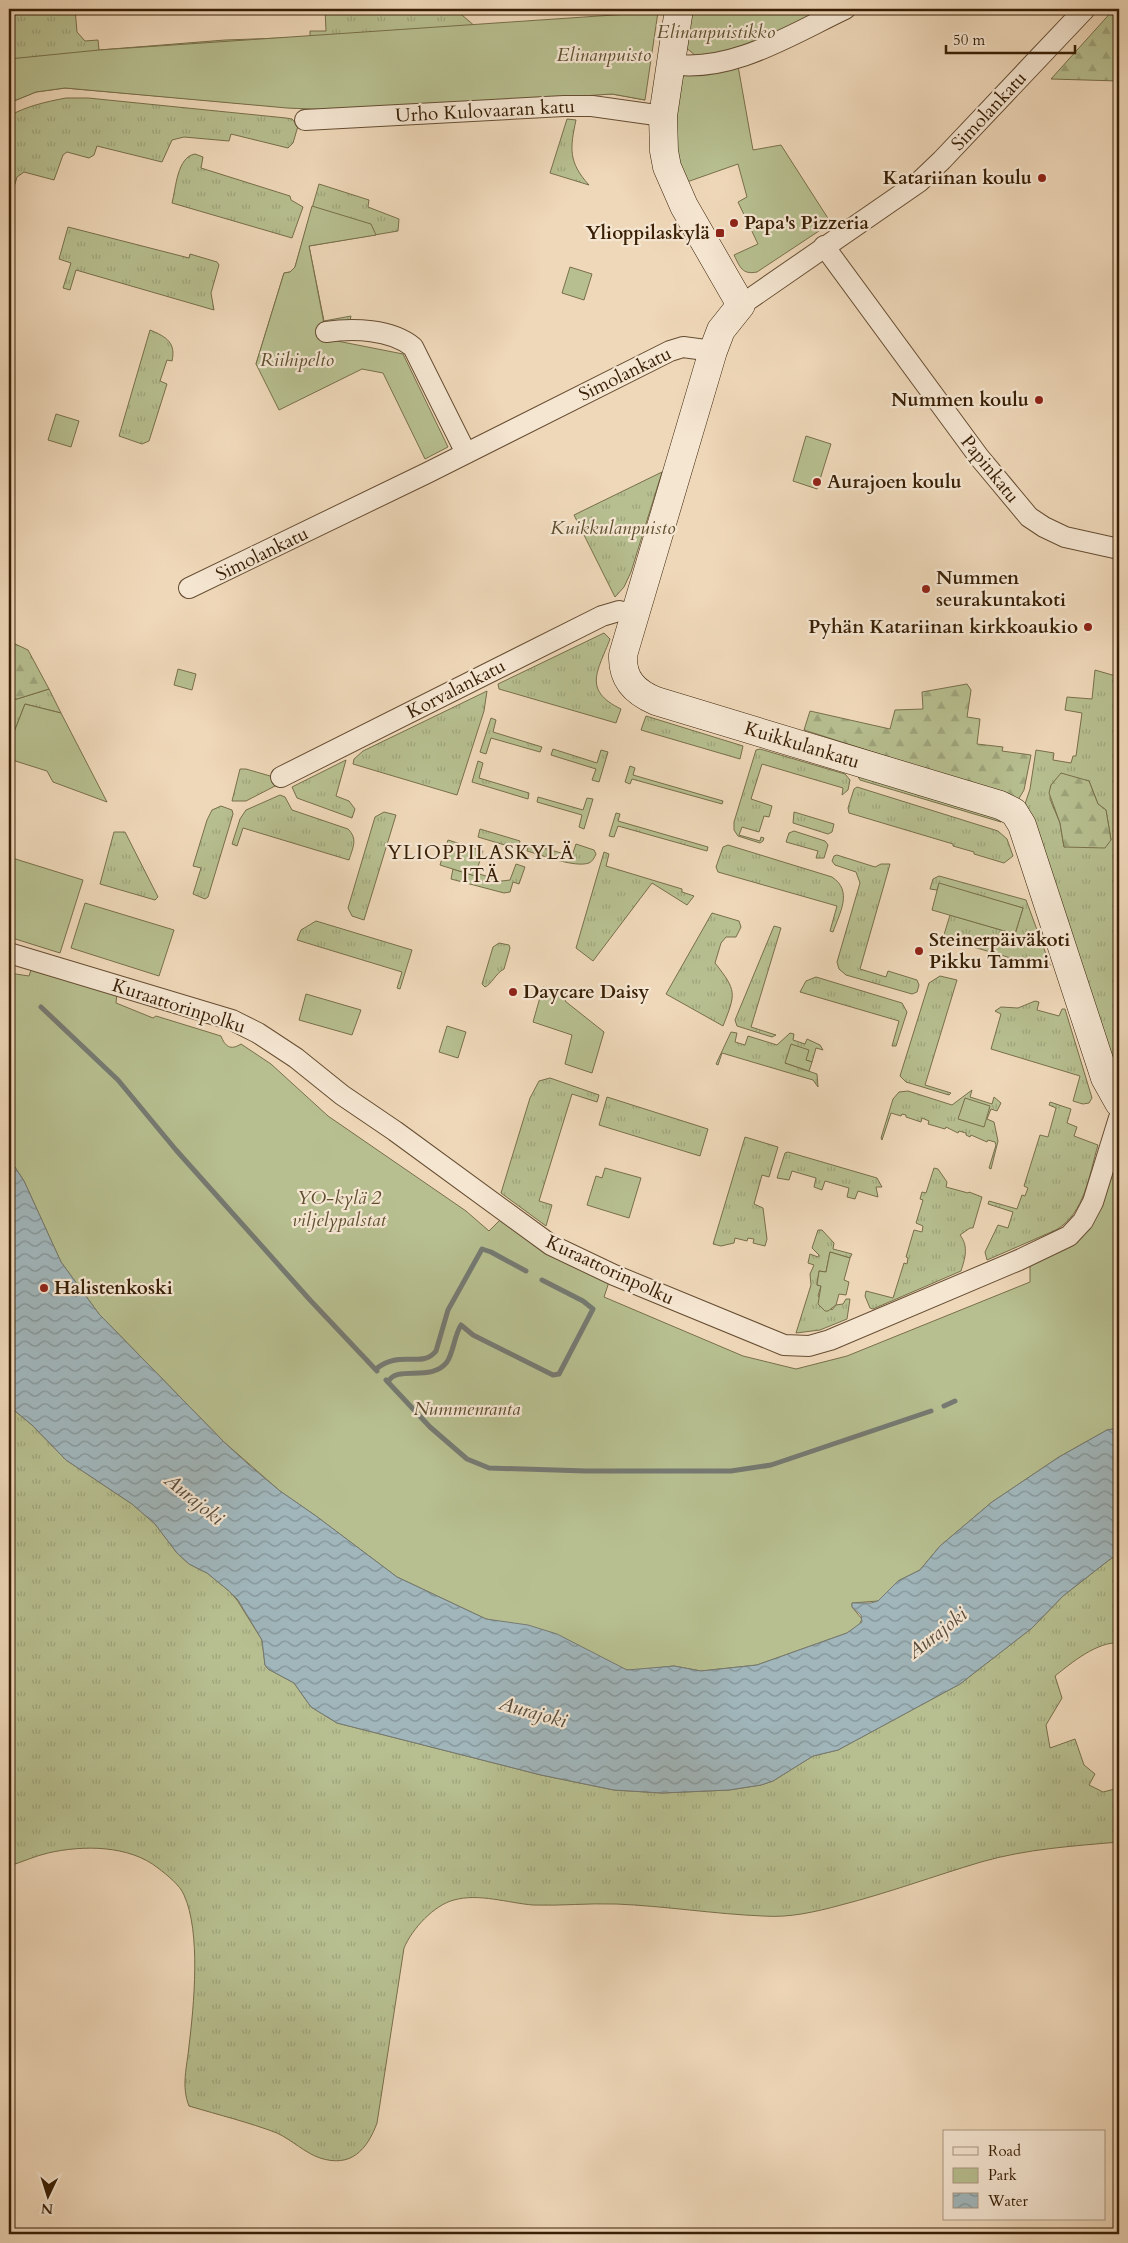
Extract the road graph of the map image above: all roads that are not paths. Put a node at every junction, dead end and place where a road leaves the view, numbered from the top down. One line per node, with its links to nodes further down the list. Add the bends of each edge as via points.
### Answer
1 (679, 9): 4 (street)
2 (845, 9): 4 (street, via 739,59)
3 (1085, 9): 7 (street, Simolankatu, via 938,165 919,182)
4 (670, 64): 5 (street)
5 (663, 116): 6 (street, Urho Kulovaaran katu, via 592,106 564,106); 8 (street, via 664,151 672,181)
6 (305, 120)
7 (824, 246): 8 (street, Simolankatu); 12 (street, Papinkatu, via 979,457 1029,517 1064,537)
8 (740, 305): 10 (street, Simolankatu, via 722,330)
9 (326, 332): 11 (street, via 378,333 397,337 413,347)
10 (713, 351): 11 (street, Simolankatu, via 683,347 670,351); 14 (street, Kuikkulankatu)
11 (466, 453): 13 (street, Simolankatu)
12 (1119, 549)
13 (189, 588)
14 (634, 614): 15 (street, Korvalankatu, via 619,611 602,616); 17 (street, Kuikkulankatu, via 623,665 632,686 647,698 1000,805 1014,812 1022,825 1105,1078)
15 (281, 777)
16 (9, 953): 18 (street, Kuraattorinpolku, via 248,1027 296,1058 342,1095 551,1245 623,1279 784,1345 809,1346 830,1340 1069,1236 1084,1221 1093,1202)
17 (1119, 1103)
18 (1119, 1118)

